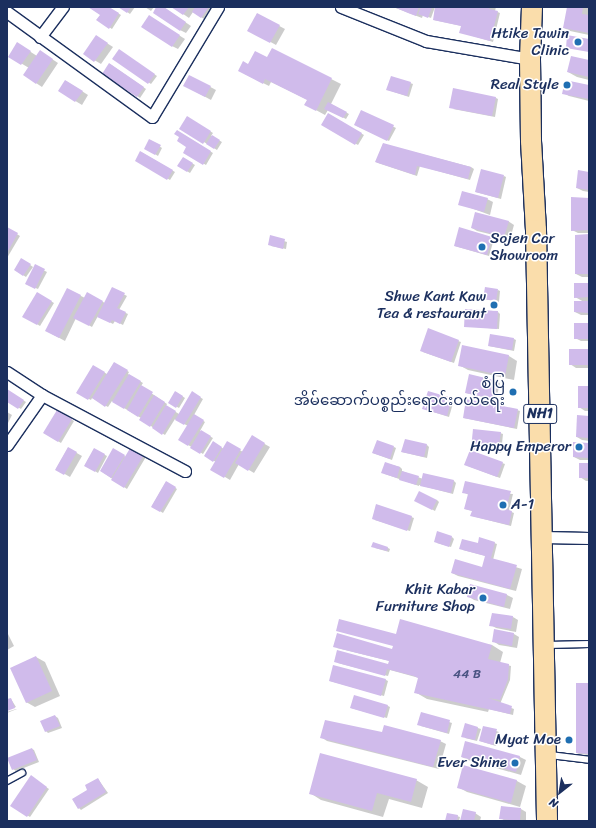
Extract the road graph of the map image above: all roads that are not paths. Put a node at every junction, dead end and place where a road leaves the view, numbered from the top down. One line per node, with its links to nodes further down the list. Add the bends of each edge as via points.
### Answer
1 (63, 7): 6 (street)
2 (218, 7): 6 (street, via 152,117)
3 (341, 7): 7 (street, via 426,41)
4 (532, 7): 7 (highway, NH1)
5 (7, 12): 6 (street)
6 (40, 37)
7 (530, 59): 12 (highway, NH1)
8 (7, 372): 9 (street)
9 (42, 395): 10 (street); 11 (street)
10 (7, 445)
11 (185, 471)
12 (543, 537): 13 (street); 15 (highway, NH1)
13 (589, 538)
14 (589, 644): 15 (lane)
15 (543, 645): 16 (highway, NH1)
16 (544, 754): 17 (lane); 20 (highway, NH1)
17 (589, 760)
18 (22, 773): 19 (lane)
19 (7, 781)
20 (547, 821)

